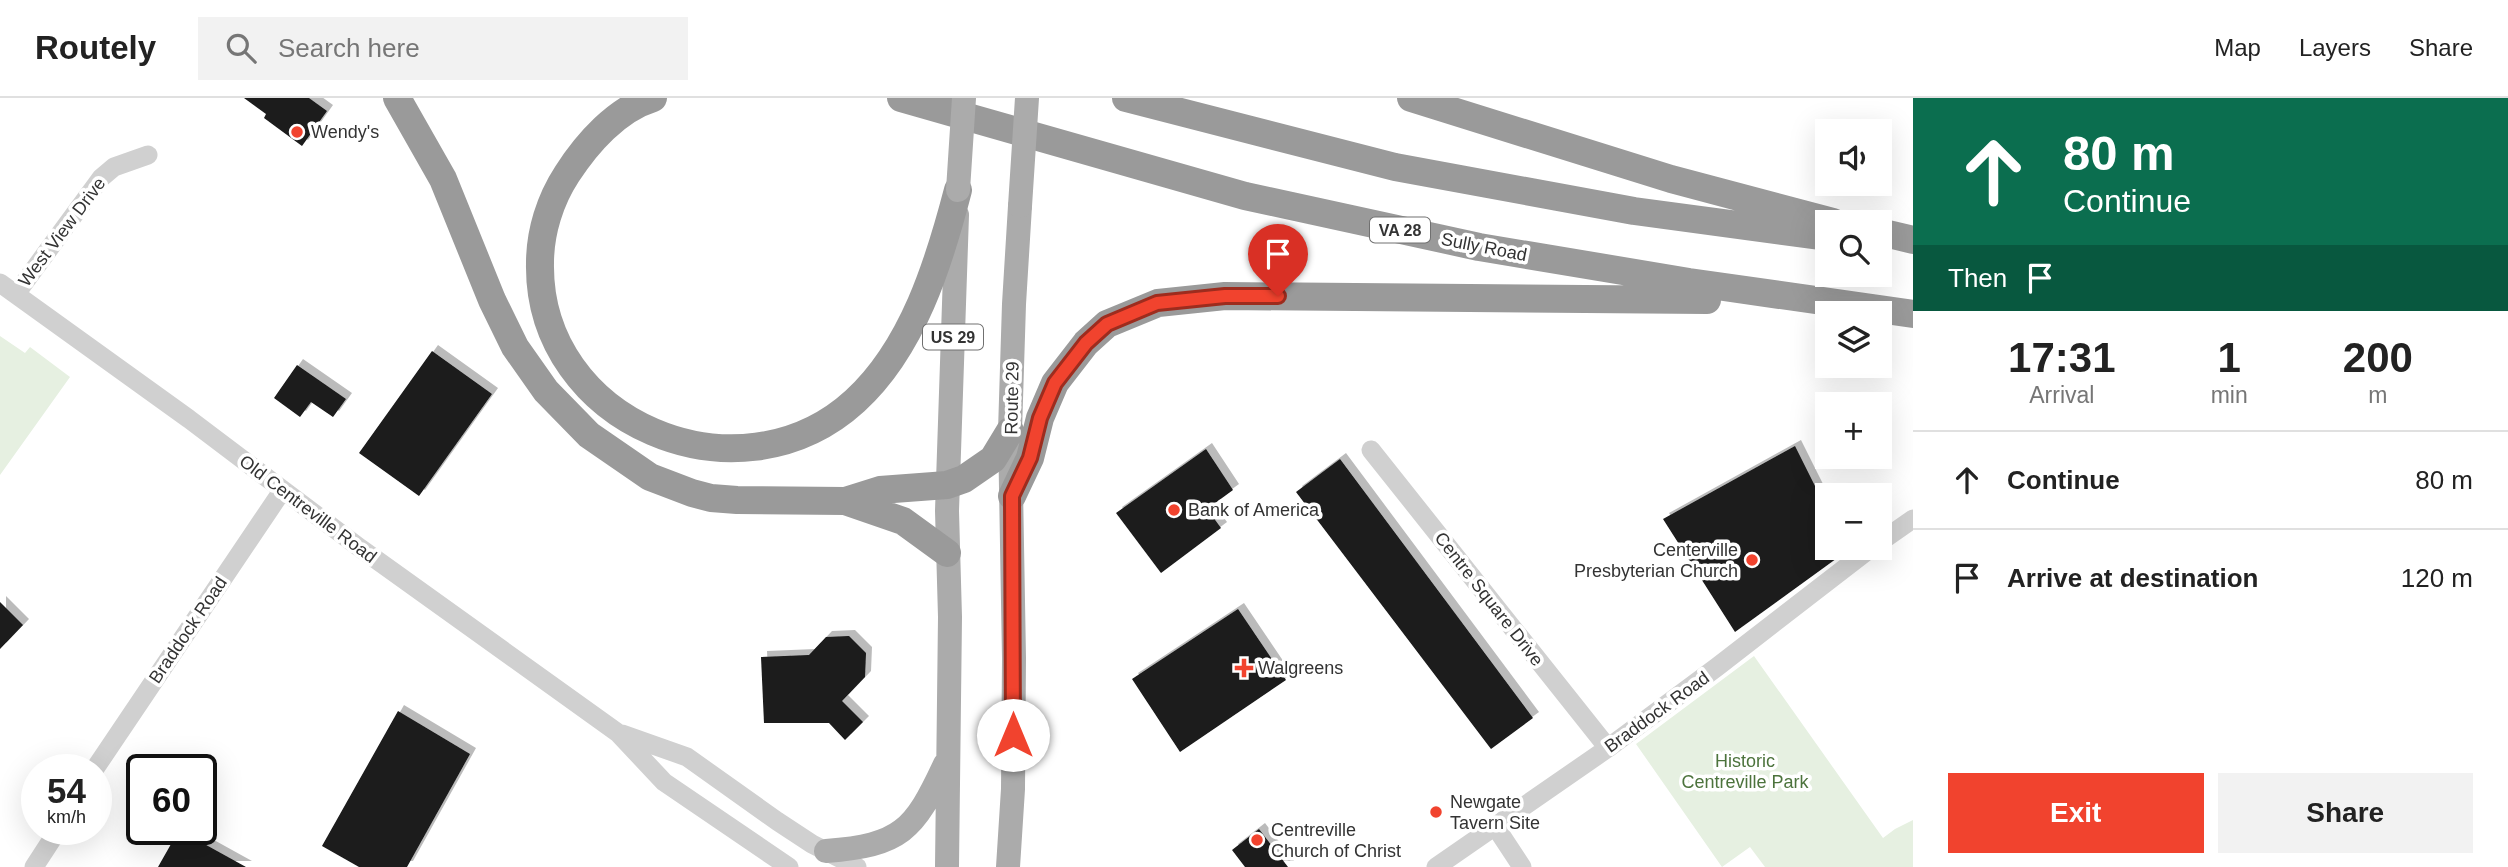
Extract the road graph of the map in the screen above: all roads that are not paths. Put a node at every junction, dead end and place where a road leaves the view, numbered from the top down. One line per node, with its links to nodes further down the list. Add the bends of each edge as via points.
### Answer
1 (397, 98): 23 (highway, via 443,179 515,347 546,391 589,435 650,477 711,498)
2 (653, 98): 9 (highway, via 618,117 592,142 558,188 540,247 540,276 542,304 568,364 610,406 664,437 726,449 784,442 830,421 856,401 878,377 910,324 938,259)
3 (901, 98): 17 (highway, Sully Road / VA 28, via 1245,196 1479,247)
4 (964, 98): 9 (main road, US 29, bridge)
5 (1027, 98): 18 (main road, Route 29, bridge)
6 (1126, 98): 11 (highway, via 1395,167 1634,211)
7 (1411, 98): 10 (highway, via 1671,179)
8 (148, 155): 16 (street, West View Drive, via 114,167 101,178)
9 (958, 190): 20 (main road, US 29)
10 (1815, 217)
11 (1815, 235)
12 (1892, 235): 13 (highway)
13 (1913, 240)
14 (1892, 244): 15 (highway)
15 (1913, 247)
16 (8, 288): 21 (street, Old Centreville Road)
17 (1911, 314): 22 (highway, via 1820,304 1595,298 1225,296 1157,303 1107,324 1065,368 1040,418 1030,458)
18 (1010, 431): 20 (highway, via 993,459); 22 (main road, Route 29)
19 (1371, 450): 29 (street, Centre Square Drive)
20 (947, 485): 23 (highway, via 880,489); 26 (main road, US 29)
21 (282, 491): 28 (street, Old Centreville Road); 30 (street, Braddock Road)
22 (1012, 496): 39 (main road, Route 29, via 1013,777)
23 (845, 501): 26 (highway, via 903,521)
24 (1913, 519): 25 (street)
25 (1892, 534)
26 (947, 553): 31 (main road, US 29)
27 (1855, 560): 29 (street, Braddock Road)
28 (618, 733): 34 (street, Old Centreville Road, via 687,757); 36 (street, Old Centreville Road, via 664,782)
29 (1608, 748): 32 (street, Braddock Road)
30 (105, 754)
31 (950, 754): 34 (main road, via 915,821 894,838 862,848); 38 (main road, US 29)
32 (1495, 826): 40 (street, Braddock Road); 41 (street)
33 (48, 845): 35 (street)
34 (826, 851): 37 (street, Old Centreville Road)
35 (34, 867)
36 (789, 867)
37 (857, 867)
38 (947, 867)
39 (1008, 867)
40 (1436, 867)
41 (1522, 867)

